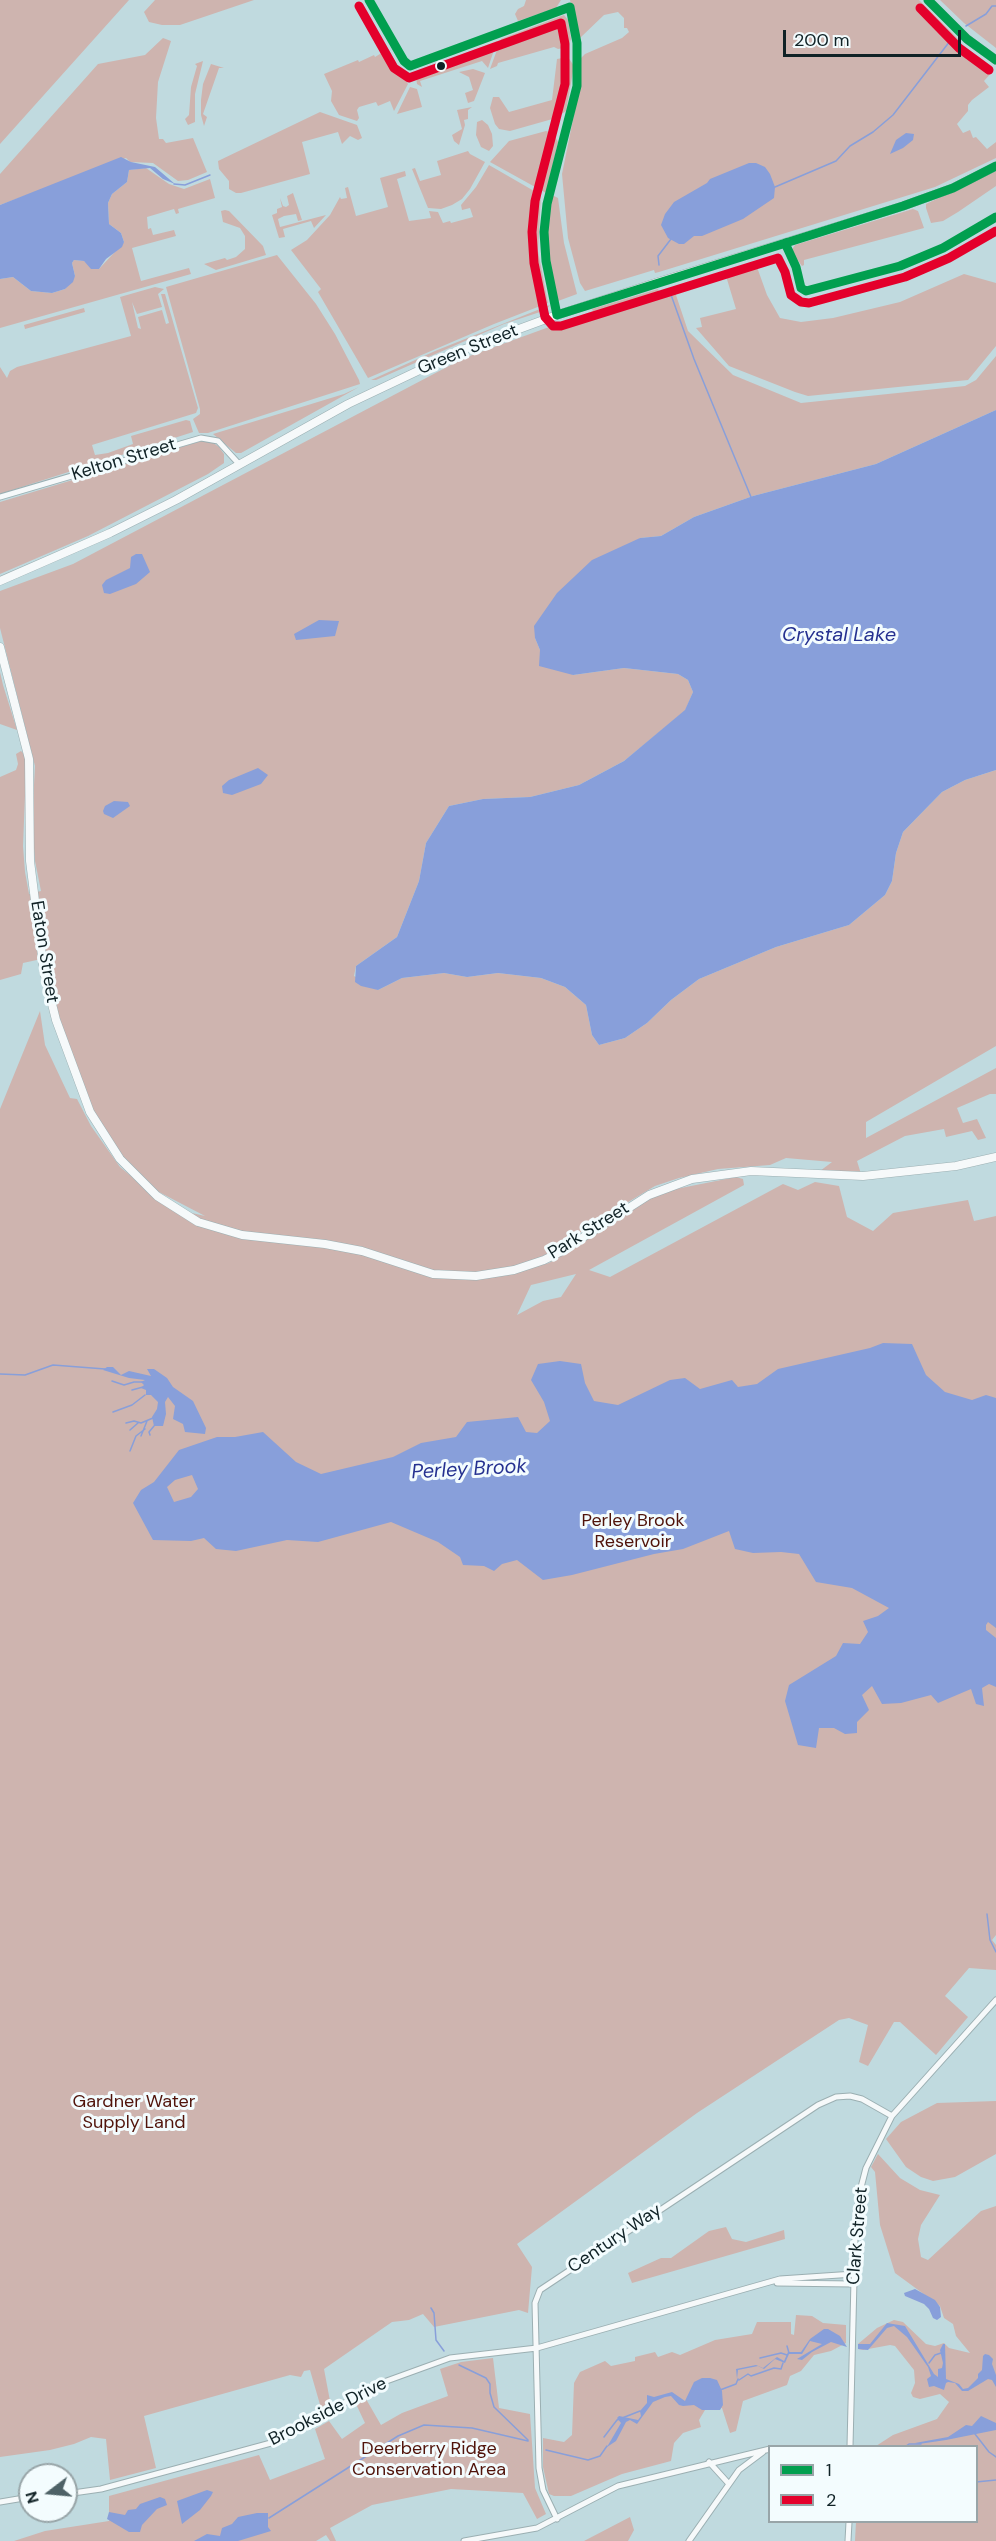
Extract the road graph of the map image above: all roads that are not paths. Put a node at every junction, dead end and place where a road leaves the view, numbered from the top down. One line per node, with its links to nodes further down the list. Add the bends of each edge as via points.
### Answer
1 (928, 0): 2 (street, via 967,39)
2 (996, 60)
3 (996, 166): 4 (street, Green Street, via 903,206 649,285 479,344 369,393)
4 (239, 464): 5 (street, Kelton Street, via 218,441 201,438); 6 (street, Green Street, via 93,541)
5 (0, 497)
6 (0, 581)
7 (0, 647): 9 (street, Eaton Street, via 29,759 31,866 44,972 56,1020 80,1090 105,1137 138,1180)
8 (996, 1157): 9 (street, Park Street, via 956,1166 863,1176 751,1171 692,1179 649,1195 544,1260 514,1270 468,1277 424,1272 338,1246 235,1234)
9 (186, 1215)
10 (996, 2000): 11 (street, Clark Street)
11 (892, 2116): 12 (street, Clark Street, via 862,2181); 15 (street, Century Way, via 850,2096 818,2105 540,2290 535,2303)
12 (854, 2274): 13 (street, Brookside Drive, via 793,2277); 14 (street, Clark Street)
13 (763, 2284): 14 (street, Brookside Drive); 15 (street, Brookside Drive)
14 (853, 2284): 16 (street, Clark Street)
15 (537, 2348): 21 (street, Brookside Drive, via 450,2358 377,2384 271,2443); 24 (street, Century Way, via 540,2480)
16 (850, 2445)
17 (768, 2449): 19 (street)
18 (768, 2450): 20 (street, via 744,2465)
19 (709, 2462): 20 (street); 24 (street, via 618,2486)
20 (729, 2484): 27 (street)
21 (78, 2492)
22 (18, 2499): 23 (street)
23 (0, 2502)
24 (557, 2519): 26 (street, via 524,2531)
25 (849, 2523): 28 (street)
26 (464, 2541)
27 (689, 2541)
28 (848, 2541)

